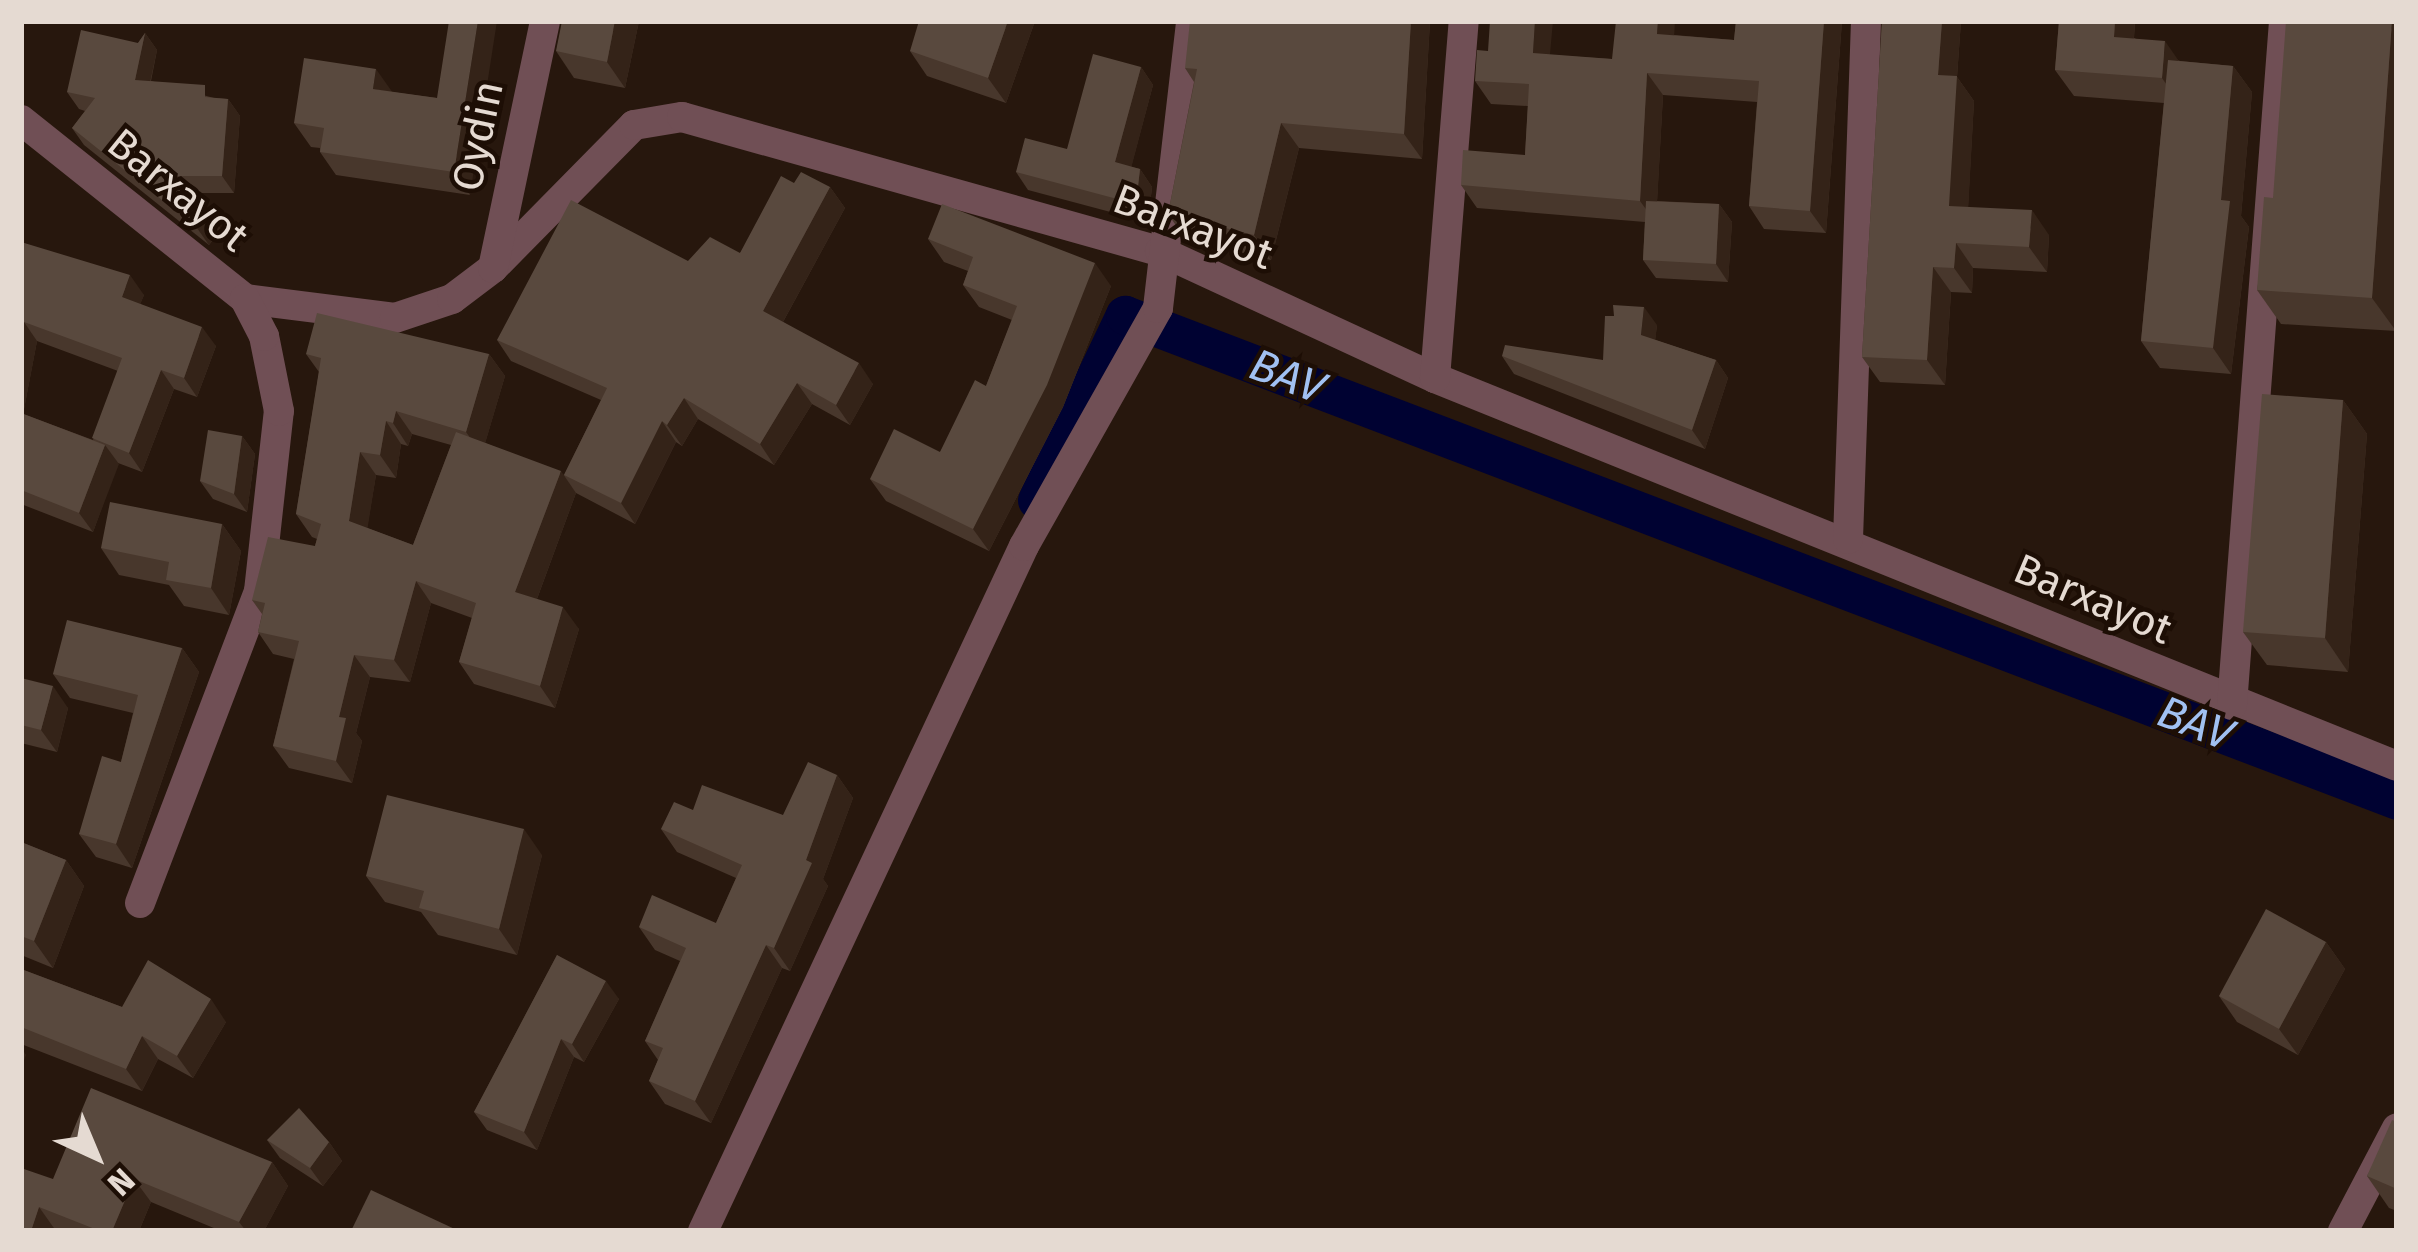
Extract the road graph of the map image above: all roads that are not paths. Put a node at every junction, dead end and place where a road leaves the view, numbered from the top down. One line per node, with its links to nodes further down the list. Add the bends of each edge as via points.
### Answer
1 (545, 21): 8 (street, Oydin)
2 (1191, 21): 7 (street)
3 (1464, 21): 10 (street)
4 (1865, 21): 11 (street)
5 (2284, 21): 12 (street)
6 (21, 120): 9 (street, Barxayot)
7 (1160, 251): 8 (street, Barxayot, via 682,117 634,124); 10 (street, Barxayot); 16 (street, via 1158,308 1142,346 1024,546)
8 (493, 268): 9 (street, Barxayot, via 452,299 395,318)
9 (245, 299): 14 (street, via 264,336 279,411 259,591)
10 (1436, 378): 11 (street, Barxayot)
11 (1848, 539): 12 (street, Barxayot)
12 (2233, 705): 13 (street, Barxayot)
13 (2397, 766)
14 (140, 903)
15 (2397, 1128): 17 (street)
16 (704, 1231)
17 (2343, 1231)

